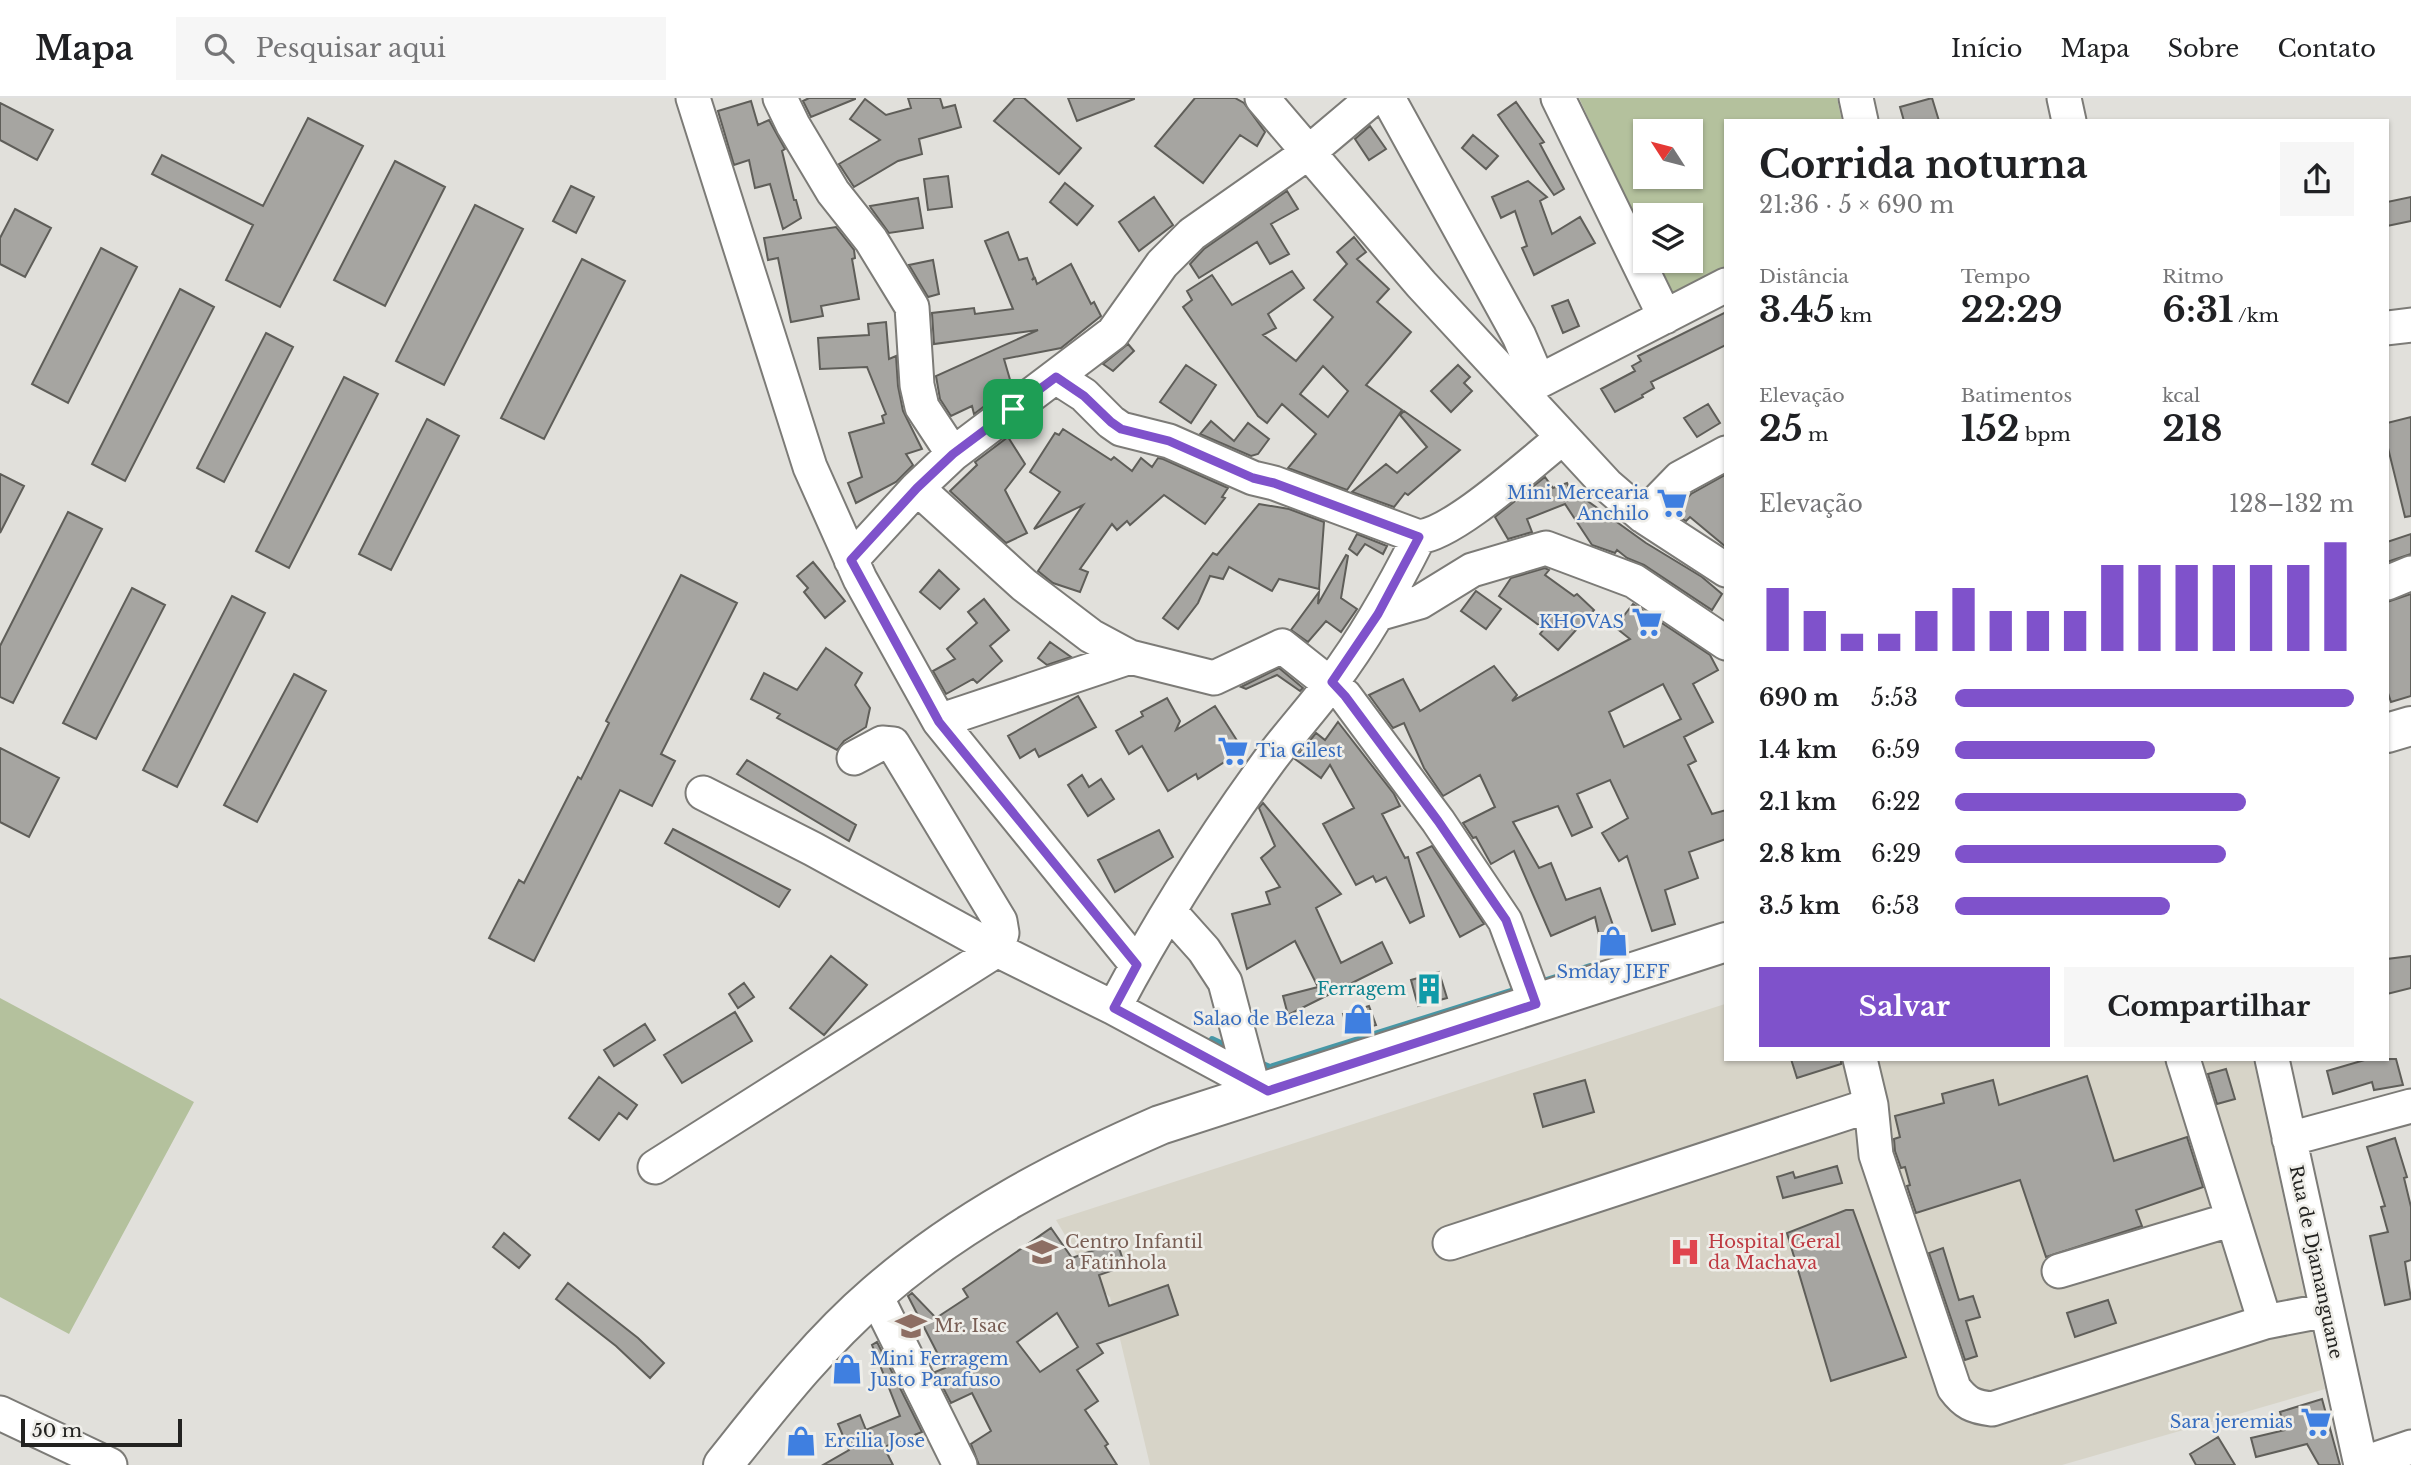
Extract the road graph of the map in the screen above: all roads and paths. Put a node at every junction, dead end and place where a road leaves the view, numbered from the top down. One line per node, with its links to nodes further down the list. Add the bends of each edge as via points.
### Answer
1 (693, 98): 24 (street, via 810,467)
2 (780, 98): 19 (street, via 833,192 871,240 912,307 922,407)
3 (1262, 98): 11 (street)
4 (1373, 98): 11 (street)
5 (1388, 98): 17 (street, via 1519,336)
6 (1558, 98): 13 (street)
7 (1856, 98): 9 (street)
8 (2064, 98): 10 (street)
9 (1861, 119)
10 (2069, 119)
11 (1309, 152): 16 (street, via 1192,234 1162,264 1113,333); 17 (street, via 1421,284)
12 (1724, 286): 13 (street)
13 (1665, 317): 17 (street)
14 (2411, 325): 15 (street)
15 (2389, 328)
16 (1056, 377): 19 (street); 23 (street, via 1121,429 1169,441 1253,478)
17 (1529, 386): 18 (street)
18 (1561, 439): 22 (street); 23 (street, via 1460,518 1431,536)
19 (953, 454): 21 (street)
20 (1724, 454): 22 (street, via 1680,478)
21 (917, 488): 24 (street); 30 (street, via 1032,592 1091,636)
22 (1643, 516): 25 (street)
23 (1419, 537): 28 (street)
24 (851, 560): 32 (street)
25 (1724, 569)
26 (2411, 573): 27 (street)
27 (2389, 582)
28 (1378, 614): 29 (street, via 1420,603 1472,570 1546,548 1634,582); 31 (street)
29 (1724, 642)
30 (1130, 657): 31 (street, via 1214,678 1282,646); 32 (street)
31 (1332, 682): 37 (street, via 1262,771); 41 (street, via 1438,821 1506,920)
32 (939, 722): 40 (street)
33 (2411, 726): 34 (main road)
34 (2389, 732)
35 (854, 758): 39 (street, via 881,743 893,744 1000,921)
36 (703, 793): 39 (street)
37 (1170, 912): 40 (street); 46 (street, via 1225,982)
38 (1724, 943): 41 (main road)
39 (997, 950): 42 (street); 50 (street)
40 (1137, 965): 42 (street)
41 (1536, 1004): 46 (main road)
42 (1114, 1008): 46 (street)
43 (1860, 1061): 47 (street)
44 (2184, 1061): 51 (street)
45 (2272, 1061): 49 (street, Rua de Djamanguane)
46 (1260, 1088): 54 (main road, via 1073,1163 979,1218)
47 (1871, 1105): 52 (street); 56 (street, via 1876,1155 1954,1388 1963,1400 1992,1409)
48 (2411, 1106): 49 (street)
49 (2289, 1139): 55 (street, Rua de Djamanguane)
50 (654, 1167)
51 (2233, 1219): 53 (street); 56 (street)
52 (1450, 1243)
53 (2059, 1271)
54 (875, 1294): 61 (main road, via 792,1378); 62 (street)
55 (2327, 1310): 56 (street); 59 (street, Rua de Djamanguane)
56 (2265, 1322)
57 (0, 1413): 60 (street)
58 (2411, 1447): 59 (street)
59 (2361, 1464)
60 (109, 1465)
61 (723, 1465)
62 (960, 1465)

